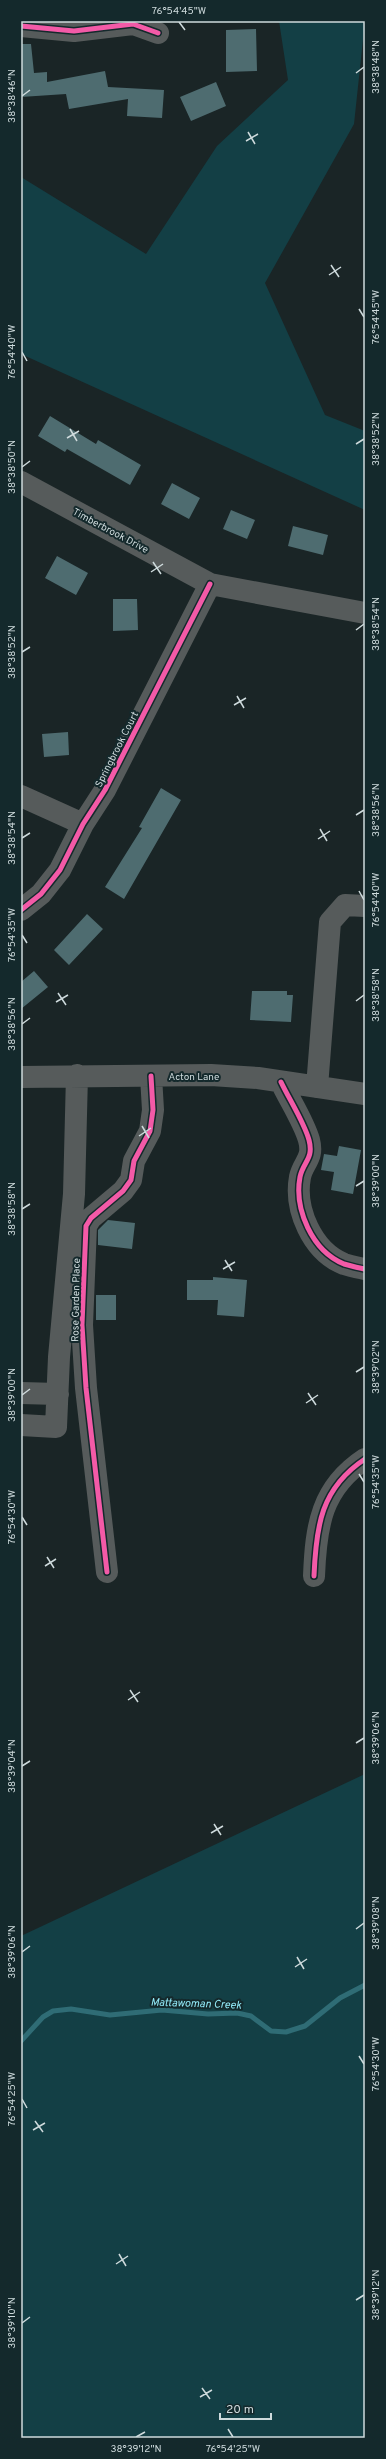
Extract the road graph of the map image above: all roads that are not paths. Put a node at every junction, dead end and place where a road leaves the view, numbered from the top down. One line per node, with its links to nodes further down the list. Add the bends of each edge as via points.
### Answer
1 (21, 26): 2 (street, via 74,30 133,24)
2 (158, 33)
3 (21, 482): 4 (street, Timberbrook Drive)
4 (210, 584): 5 (street, Timberbrook Drive); 7 (street, Springbrook Court, via 105,790)
5 (365, 612)
6 (21, 796): 7 (street)
7 (83, 824): 9 (street, Springbrook Court, via 60,870 42,894)
8 (365, 906): 14 (street, via 345,905 330,922)
9 (21, 910)
10 (77, 1075): 11 (street, Acton Lane); 12 (street, Acton Lane); 18 (street, via 74,1194)
11 (151, 1076): 13 (street, Acton Lane, via 211,1075); 21 (street, Rose Garden Place, via 153,1110 150,1131 134,1161 131,1180 123,1191 91,1218 86,1226 82,1325 86,1388)
12 (21, 1077)
13 (281, 1082): 14 (street, Acton Lane); 16 (street, via 309,1140 310,1159 301,1173 298,1188 306,1225 326,1252 343,1264)
14 (317, 1087): 15 (street, Acton Lane)
15 (365, 1094)
16 (365, 1269)
17 (21, 1393): 18 (street)
18 (58, 1394): 19 (street, via 56,1427)
19 (21, 1425)
20 (365, 1459): 22 (street, via 350,1469 325,1503 315,1546)
21 (107, 1572)
22 (314, 1576)

